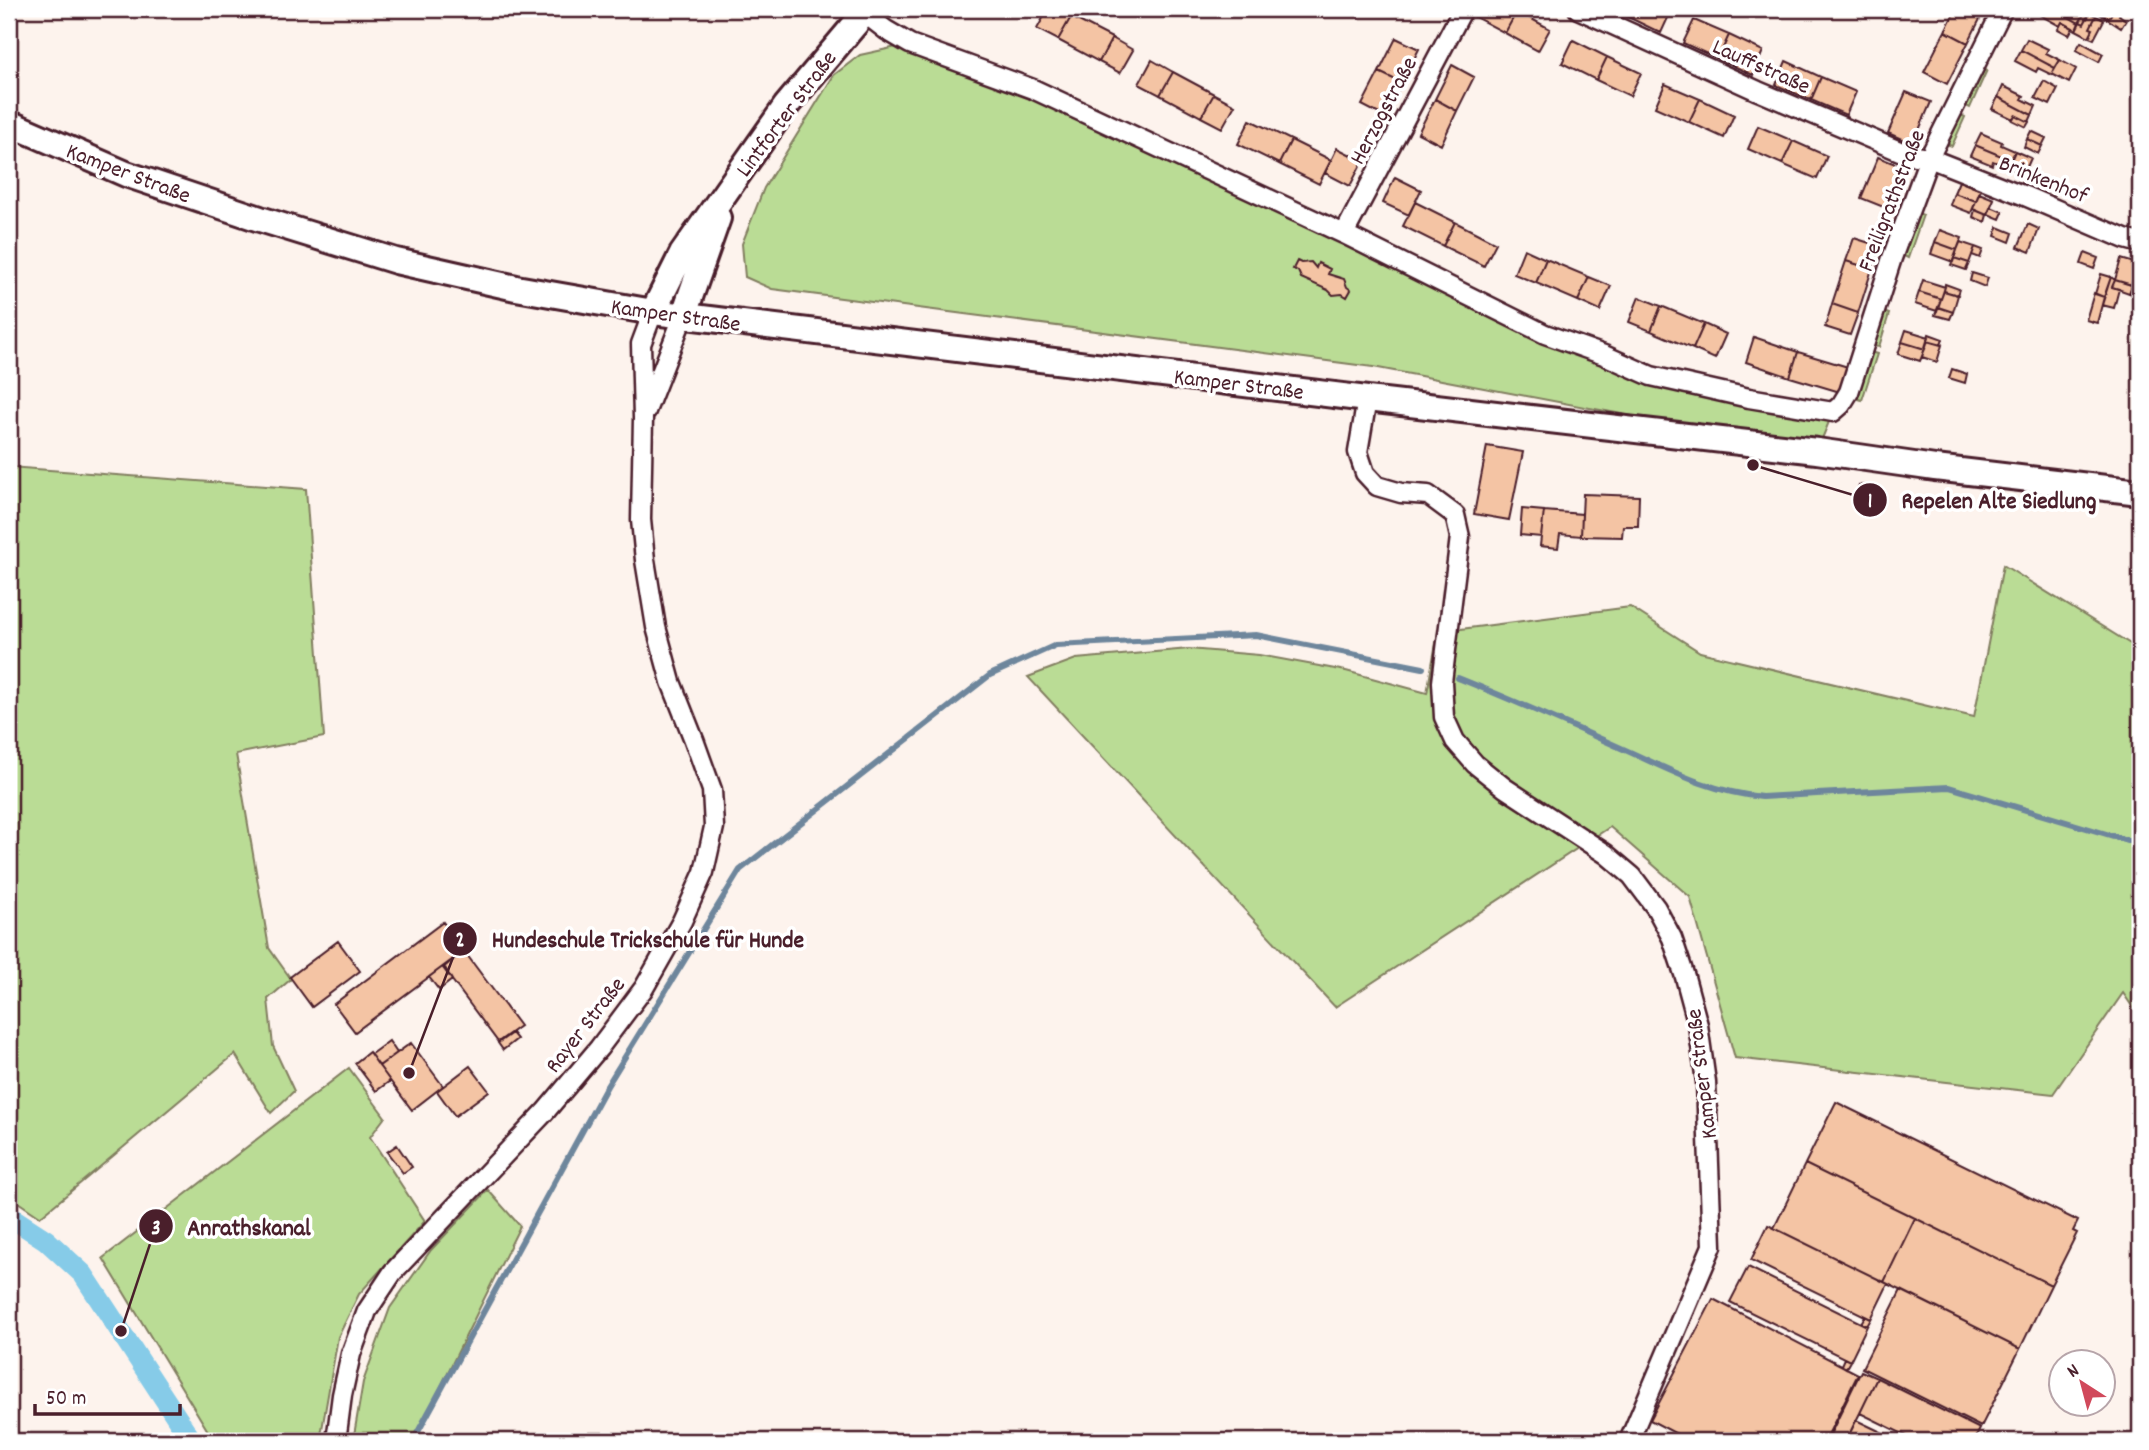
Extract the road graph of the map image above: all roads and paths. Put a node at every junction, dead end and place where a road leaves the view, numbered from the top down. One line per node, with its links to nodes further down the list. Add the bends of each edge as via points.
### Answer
1 (1463, 9): 8 (street, Herzogstraße)
2 (1577, 9): 6 (street, Lauffstraße, via 1758,92 1909,155)
3 (2003, 9): 6 (street, Freiligrathstraße)
4 (866, 11): 7 (main road, Lintforter Straße, via 786,106); 8 (street, via 911,44 1033,89)
5 (9, 123): 10 (main road, Kamper Straße, via 126,174 396,261)
6 (1929, 158): 8 (street, Freiligrathstraße, via 1849,392 1833,412 1651,376 1545,334); 9 (street, Brinkenhof)
7 (730, 186): 10 (main road, Lintforter Straße, via 682,254); 11 (main road, Lintforter Straße)
8 (1344, 234)
9 (2140, 243)
10 (653, 312): 11 (main road, Kamper Straße); 13 (street, Rayer Straße, via 641,344)
11 (683, 317): 12 (main road, Kamper Straße); 13 (street, Rayer Straße)
12 (1367, 399): 14 (main road, Kamper Straße); 16 (street, Kamper Straße, via 1358,452 1365,473 1377,486 1401,494 1428,495 1455,515 1460,537 1441,682 1444,716 1455,741 1505,788 1632,876 1672,938 1698,1025 1706,1082 1712,1246)
13 (643, 418): 15 (street, Rayer Straße, via 641,520 656,627 671,682 712,790 714,827 704,872 682,921 629,1008 545,1112 393,1272 367,1311 351,1354)
14 (2140, 492)
15 (336, 1441)
16 (1629, 1441)

